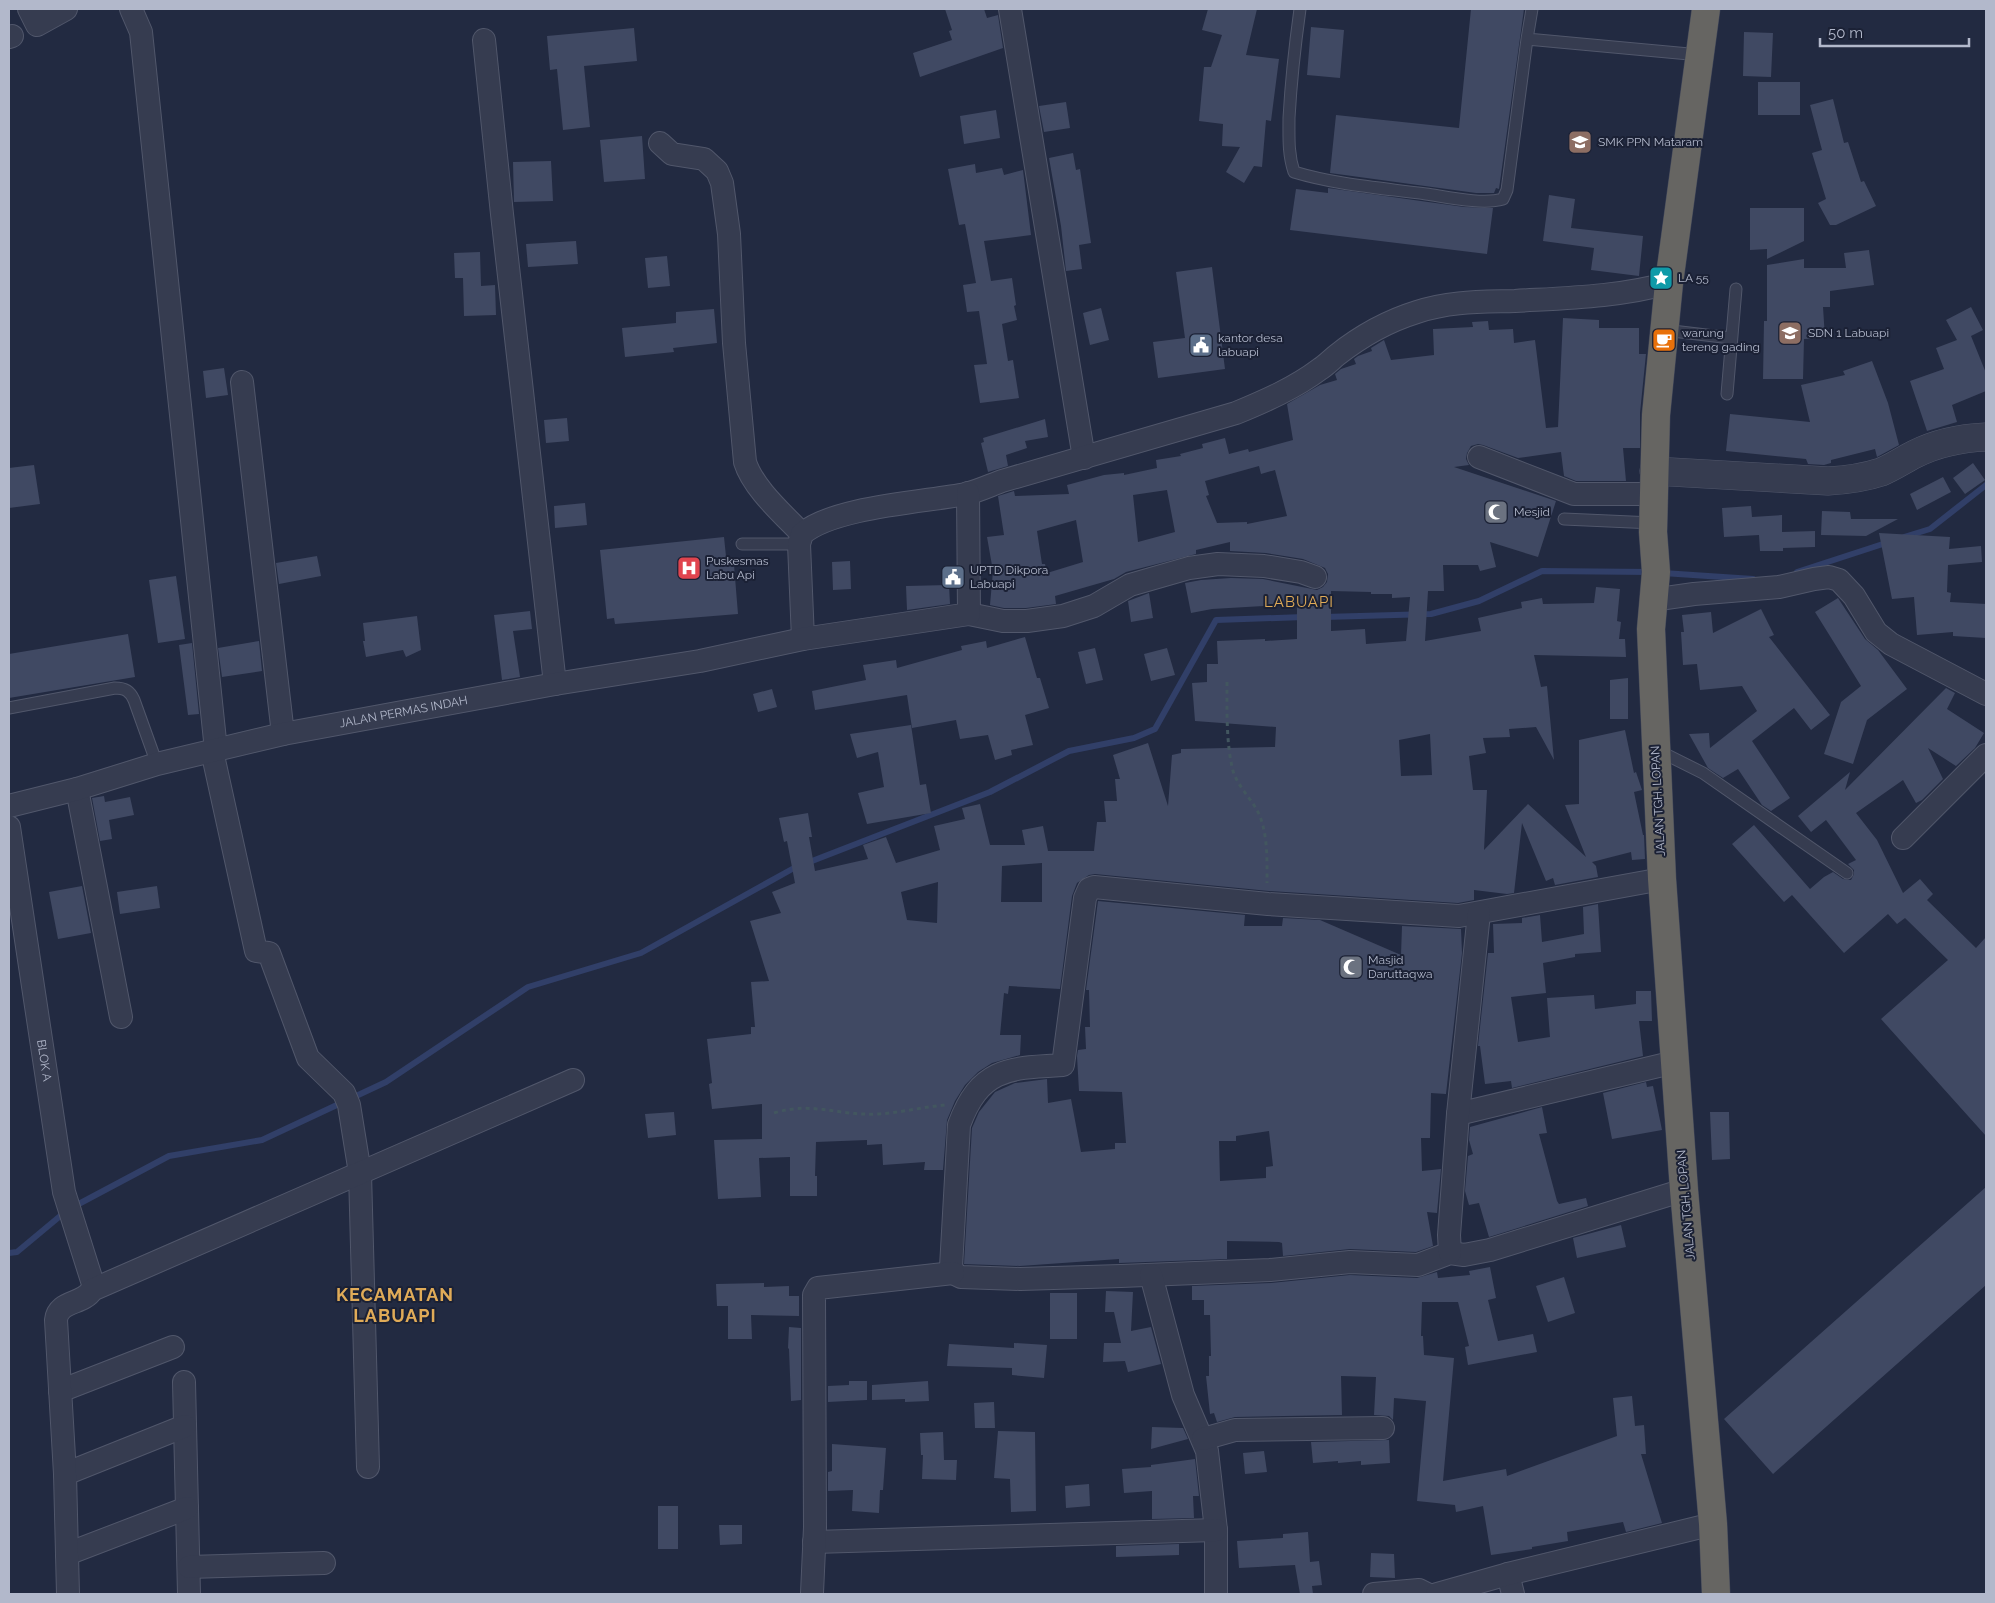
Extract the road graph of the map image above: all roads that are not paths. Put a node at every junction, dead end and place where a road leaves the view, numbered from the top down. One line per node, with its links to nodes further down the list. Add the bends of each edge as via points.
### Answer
1 (29, 9): 2 (street, via 37,25)
2 (66, 9)
3 (131, 9): 35 (street, via 141,32)
4 (1010, 9): 20 (street)
5 (1300, 9): 8 (lane, via 1291,79 1289,160 1294,172 1319,180 1447,197 1495,201 1503,199 1508,190)
6 (1532, 9): 8 (lane)
7 (1706, 9): 10 (highway, JALAN TGH. LOPAN)
8 (1528, 39): 10 (lane)
9 (484, 40): 31 (street)
10 (1700, 55): 12 (highway, JALAN TGH. LOPAN)
11 (660, 143): 25 (street, via 672,154 704,158 718,171 729,234 734,343 745,462 754,480)
12 (1668, 283): 14 (highway, JALAN TGH. LOPAN); 20 (street, via 1599,295 1462,302 1417,312 1369,333 1313,374 1258,404)
13 (1736, 289): 15 (lane)
14 (1664, 330): 15 (lane); 21 (highway, JALAN TGH. LOPAN)
15 (1732, 338): 17 (lane)
16 (242, 382): 34 (street)
17 (1726, 394)
18 (1986, 437): 21 (street, via 1940,445 1883,471 1846,480)
19 (1479, 457): 21 (street, via 1574,494)
20 (1084, 458): 22 (street)
21 (1654, 482): 24 (highway, JALAN TGH. LOPAN)
22 (968, 493): 25 (street, via 849,514 820,522); 29 (street)
23 (1564, 519): 24 (lane)
24 (1653, 527): 28 (highway, JALAN TGH. LOPAN, via 1656,572)
25 (800, 539): 26 (lane); 30 (street)
26 (742, 544)
27 (1315, 577): 29 (street, via 1264,566 1218,564 1189,568 1130,585 1094,606 1063,616 1003,621)
28 (1652, 600): 32 (street, via 1779,587 1828,577 1839,580 1854,596 1876,632 1890,644); 36 (highway, JALAN TGH. LOPAN)
29 (969, 614): 30 (street, JALAN PERMAS INDAH)
30 (803, 639): 31 (street, JALAN PERMAS INDAH, via 700,661)
31 (555, 684): 34 (street, JALAN PERMAS INDAH)
32 (1986, 694)
33 (9, 708): 38 (lane, via 124,688 131,693)
34 (283, 734): 35 (street, JALAN PERMAS INDAH)
35 (214, 750): 38 (street, JALAN PERMAS INDAH); 50 (street, via 256,951 269,953 308,1058 346,1099)
36 (1655, 750): 43 (lane, via 1703,773); 44 (highway, JALAN TGH. LOPAN)
37 (1986, 755): 42 (street)
38 (157, 764): 39 (street, JALAN PERMAS INDAH)
39 (77, 789): 40 (street, JALAN PERMAS INDAH); 46 (street)
40 (9, 806)
41 (9, 827): 55 (street, BLOK A, via 64,1192 93,1284)
42 (1903, 838)
43 (1847, 873)
44 (1662, 878): 45 (street); 47 (highway, JALAN TGH. LOPAN)
45 (1479, 913): 49 (street); 53 (street, via 1459,916 1089,889 1085,898 1063,1065 1021,1068 999,1074 980,1086 966,1105 958,1125)
46 (121, 1017)
47 (1675, 1062): 49 (street); 51 (highway, JALAN TGH. LOPAN)
48 (573, 1080): 50 (street)
49 (1458, 1114): 52 (street)
50 (360, 1173): 55 (street); 62 (street)
51 (1684, 1190): 52 (street, via 1490,1250 1464,1255); 65 (highway, JALAN TGH. LOPAN)
52 (1450, 1253): 54 (street, via 1418,1265 1350,1262 1270,1270)
53 (953, 1273): 54 (street, via 961,1277 1020,1279); 67 (street, via 818,1288 814,1295)
54 (1151, 1275): 61 (street, via 1183,1395)
55 (92, 1290): 58 (street, via 84,1298 61,1308 57,1314)
56 (173, 1347): 58 (street)
57 (184, 1382): 59 (street)
58 (60, 1391): 63 (street)
59 (185, 1426): 63 (street); 64 (street)
60 (1382, 1428): 61 (street, via 1235,1430)
61 (1203, 1439): 66 (street)
62 (368, 1467)
63 (65, 1474): 68 (street)
64 (187, 1508): 68 (street); 70 (street)
65 (1713, 1524): 71 (street); 79 (highway, JALAN TGH. LOPAN)
66 (1216, 1530): 67 (street); 75 (street)
67 (814, 1542): 73 (street)
68 (66, 1554): 74 (street)
69 (324, 1563): 70 (street)
70 (188, 1567): 72 (street)
71 (1510, 1584): 78 (street)
72 (186, 1593)
73 (812, 1593)
74 (68, 1594)
75 (1216, 1594)
76 (1374, 1594): 77 (street, via 1419,1590)
77 (1427, 1594)
78 (1437, 1594)
79 (1716, 1594)

